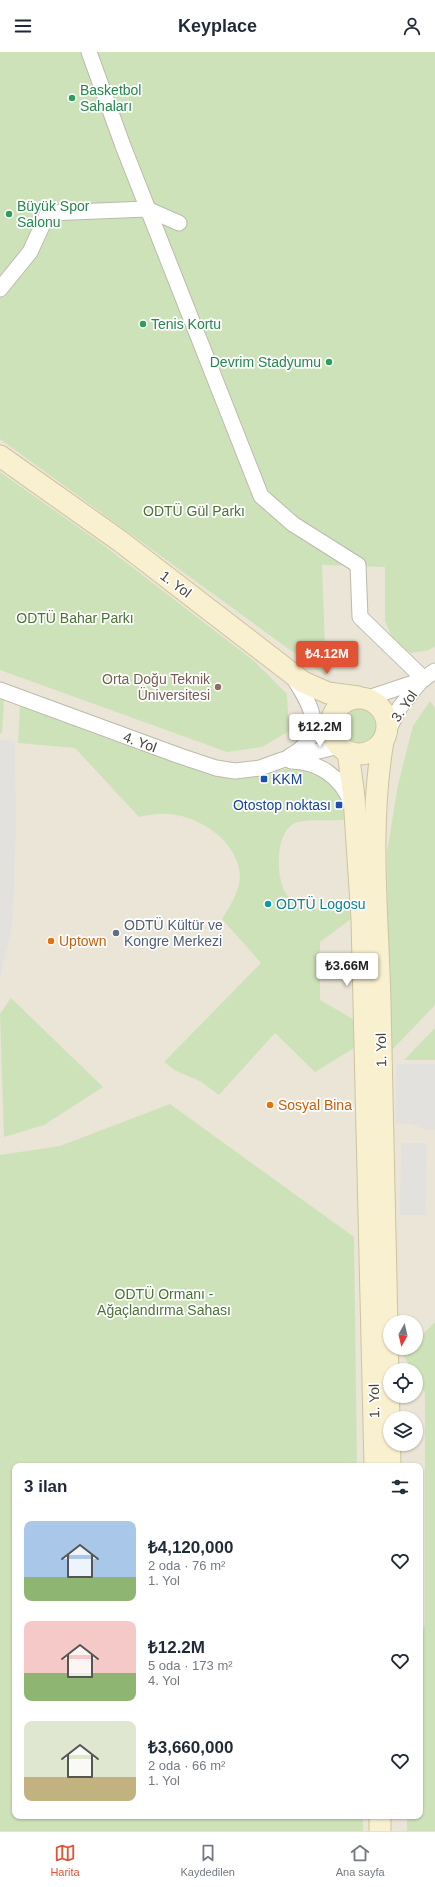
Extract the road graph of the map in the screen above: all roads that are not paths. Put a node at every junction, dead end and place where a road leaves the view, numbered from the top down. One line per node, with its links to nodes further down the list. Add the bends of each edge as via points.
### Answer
1 (89, 52): 2 (street)
2 (148, 209): 3 (street); 4 (street, via 48,213 30,252); 7 (street, via 261,496 293,524 358,566 360,617)
3 (179, 223)
4 (0, 289)
5 (0, 456): 6 (main road, 1. Yol, via 120,541)
6 (289, 671): 9 (main road, 1. Yol, via 303,682 321,690 341,696); 12 (street, 4. Yol, via 308,701 314,720 306,744)
7 (427, 677): 9 (street, 3. Yol); 10 (street, 3. Yol, via 400,706)
8 (0, 690): 12 (street, 4. Yol, via 216,768 260,768)
9 (363, 698): 10 (main road, via 376,703 383,710 387,720); 11 (main road, via 349,699 341,704 331,720 333,738)
10 (385, 737): 11 (main road, via 378,747 364,754); 14 (main road, 1. Yol, via 376,800 375,830)
11 (343, 749): 12 (street, 4. Yol); 13 (main road, 1. Yol)
12 (282, 760): 13 (street, 4. Yol, via 310,763 332,774 341,784)
13 (355, 812): 14 (main road, 1. Yol)
14 (374, 1092): 15 (main road, 1. Yol, via 368,1221)
15 (381, 1359): 16 (main road, 1. Yol); 17 (main road, 1. Yol)
16 (375, 1463)
17 (390, 1463)
18 (380, 1819): 20 (main road)
19 (393, 1819): 21 (main road)
20 (380, 1831)
21 (394, 1831)

